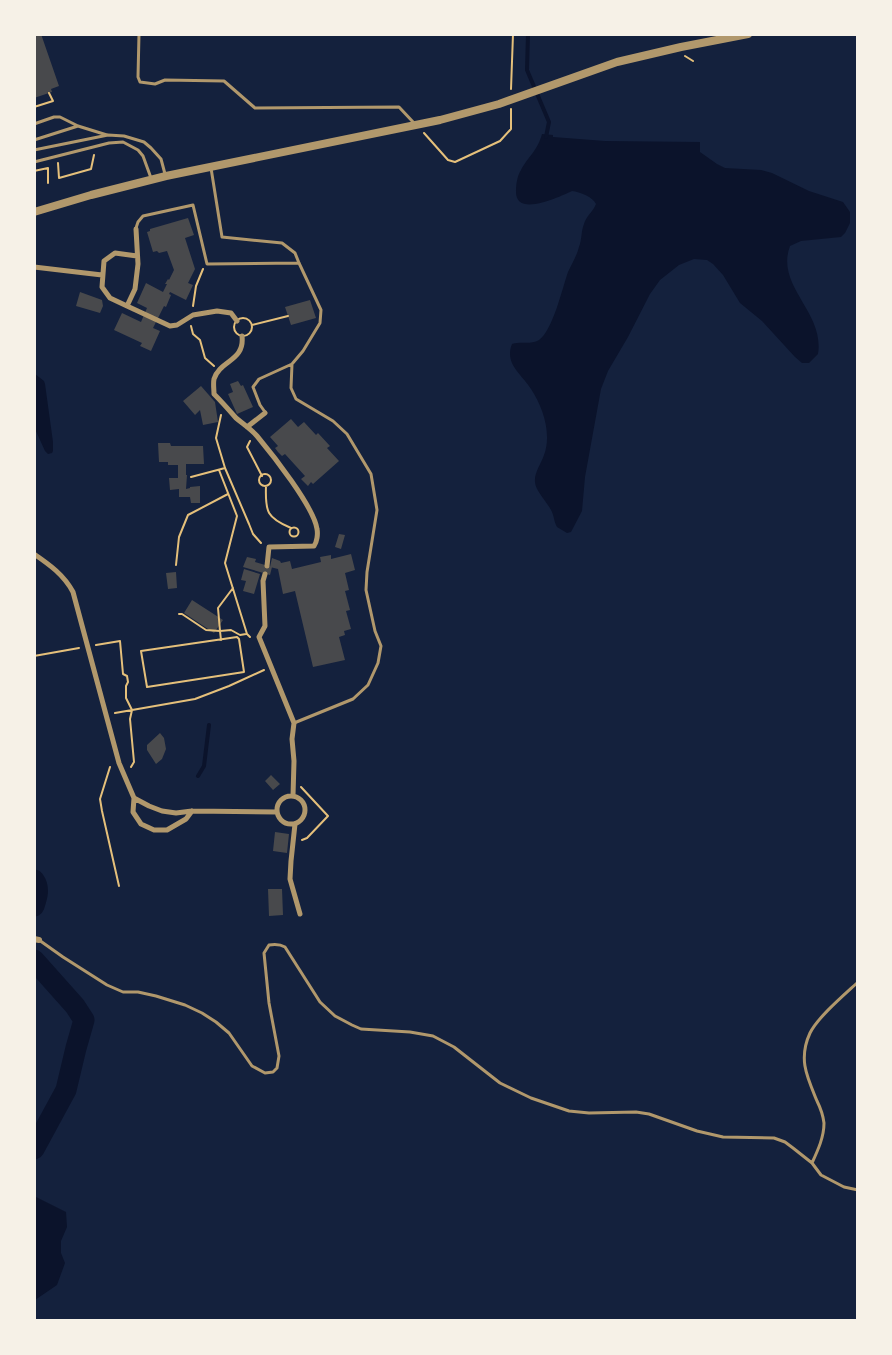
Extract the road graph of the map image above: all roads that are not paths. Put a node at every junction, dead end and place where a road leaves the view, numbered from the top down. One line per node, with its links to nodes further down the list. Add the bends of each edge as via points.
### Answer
1 (139, 34): 5 (lane, via 140,82 224,81 255,108 399,107)
2 (748, 34): 5 (street, via 617,62 499,104)
3 (34, 124): 4 (lane, via 60,117)
4 (78, 126): 6 (lane); 7 (lane)
5 (416, 126): 10 (street)
6 (108, 135): 8 (lane); 11 (lane, via 144,142 160,159)
7 (34, 140)
8 (34, 150)
9 (34, 162): 12 (lane, via 123,142 143,156)
10 (211, 166): 11 (street); 16 (lane, via 222,237 282,243 296,253)
11 (166, 176): 12 (street)
12 (151, 180): 13 (street)
13 (34, 212)
14 (136, 229): 15 (street); 16 (lane, via 143,216 193,205 207,264)
15 (137, 256): 18 (street, via 115,253 104,261); 19 (street, via 135,289)
16 (299, 264): 22 (lane, via 321,310 320,323)
17 (34, 267): 18 (street)
18 (102, 275): 19 (street, via 102,287 110,298)
19 (127, 306): 20 (street, via 170,326 206,312 225,311)
20 (237, 321)
21 (243, 336): 24 (street, via 240,351 214,378 214,394)
22 (292, 364): 23 (lane, via 259,379 253,387); 28 (lane, via 291,388 296,399 347,434 371,474 377,510 366,590 381,646 368,685 353,699)
23 (266, 413): 24 (street)
24 (247, 427): 26 (street, via 300,494 318,529 314,546 269,547)
25 (34, 554): 30 (street, via 67,581 73,592 116,750)
26 (267, 566)
27 (265, 574): 28 (street, via 265,626 259,637)
28 (294, 723): 29 (street)
29 (293, 796): 32 (street, via 282,800); 33 (street, via 302,801 305,809 303,818)
30 (135, 798): 31 (street, via 162,811); 31 (street, via 133,812 141,824 154,830 167,830)
31 (192, 812): 32 (street)
32 (278, 812): 33 (street, via 286,823)
33 (295, 824): 34 (street, via 290,879)
34 (300, 914)
35 (37, 939): 37 (lane, via 123,992 156,996 202,1013 229,1033 252,1066 265,1073 277,1068 279,1056 264,953 269,945 278,944 285,947 320,1002 335,1016 361,1029 434,1036 500,1083 569,1111 636,1112 723,1137 774,1138)
36 (858, 982): 37 (lane, via 810,1031 805,1046 807,1079 824,1120 824,1132)
37 (812, 1163): 38 (lane, via 821,1175)
38 (858, 1190)

